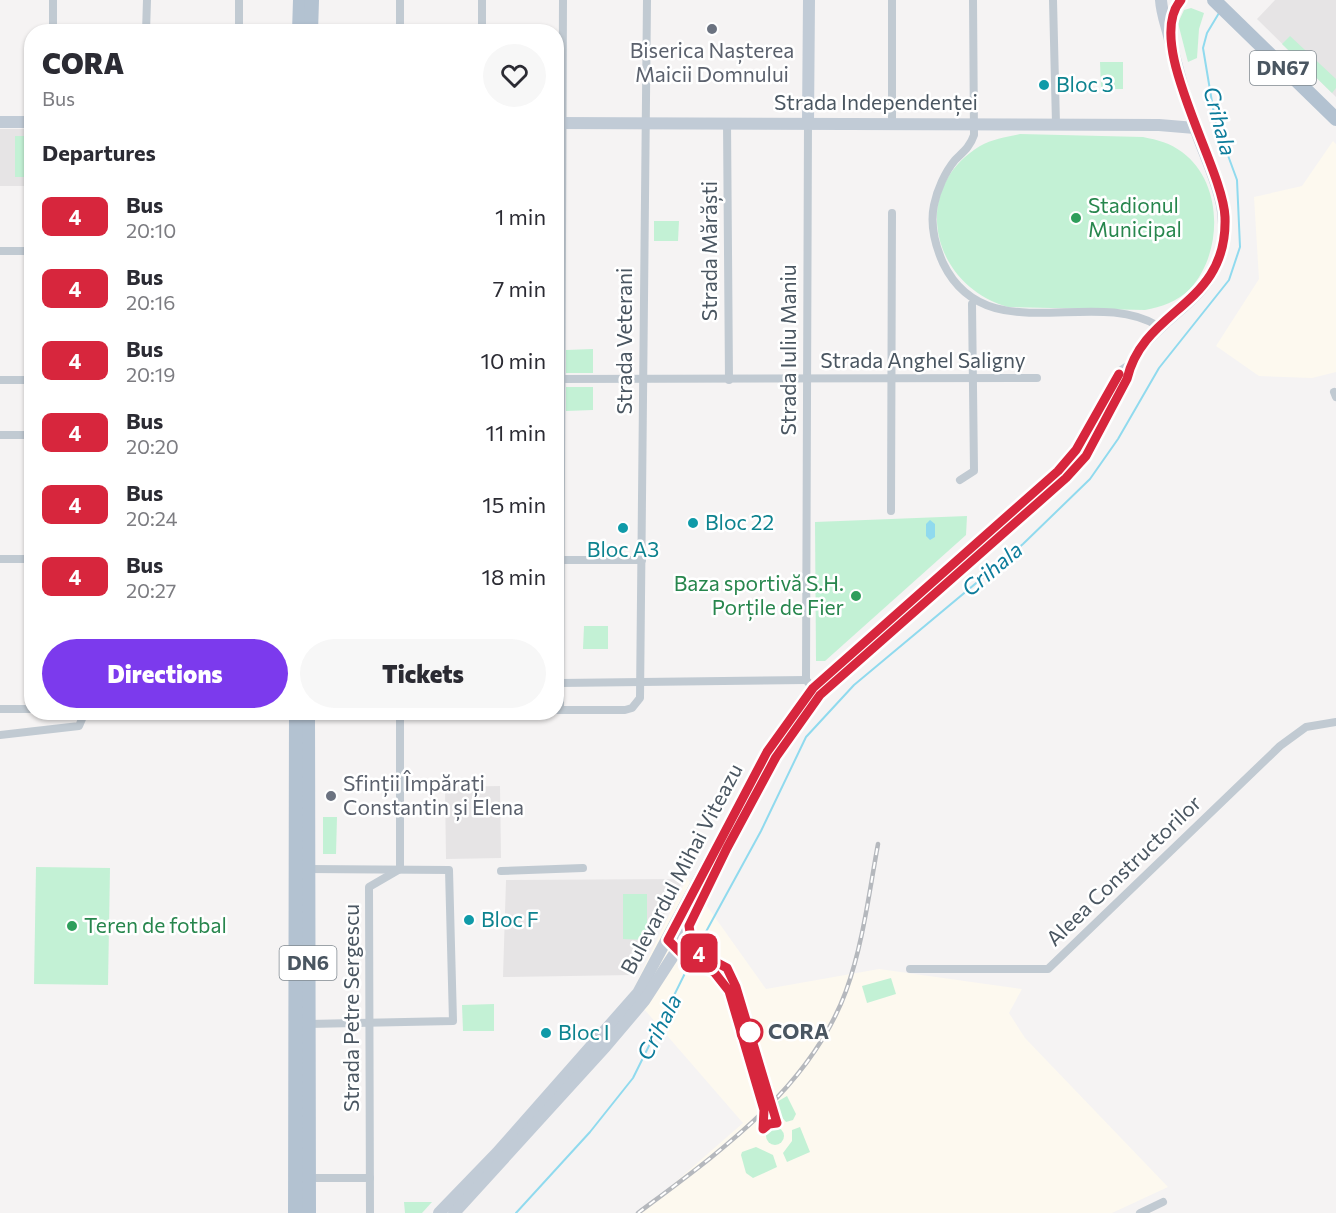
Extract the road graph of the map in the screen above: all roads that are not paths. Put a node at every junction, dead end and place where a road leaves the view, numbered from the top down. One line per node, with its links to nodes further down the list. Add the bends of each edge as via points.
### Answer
1 (53, 0): 17 (street)
2 (147, 0): 18 (street)
3 (239, 0): 19 (street)
4 (300, 0): 20 (main road)
5 (312, 0): 21 (main road)
6 (400, 0): 22 (street)
7 (482, 0): 23 (street)
8 (563, 0): 24 (street)
9 (647, 0): 32 (street, Strada Veterani)
10 (809, 0): 30 (main road, Strada Iuliu Maniu)
11 (892, 0): 33 (street)
12 (973, 0): 34 (street)
13 (1053, 0): 35 (street)
14 (1161, 0): 25 (main road, Bulevardul Mihai Viteazu)
15 (1181, 0): 25 (main road, via 1172,15)
16 (1212, 1): 26 (main road, DN67)
17 (53, 24)
18 (146, 24)
19 (239, 24)
20 (299, 24)
21 (311, 24)
22 (400, 24)
23 (482, 24)
24 (562, 24)
25 (1169, 35): 36 (main road, Bulevardul Mihai Viteazu)
26 (1336, 119)
27 (0, 122): 28 (main road)
28 (24, 122)
29 (727, 122): 30 (main road, Strada Independenței); 32 (main road, Strada Independenței); 50 (street, Strada Mărăști)
30 (808, 122): 33 (main road, Strada Independenței); 45 (street, Strada Iuliu Maniu)
31 (564, 123): 32 (main road, Strada Independenței)
32 (645, 123): 44 (street, Strada Veterani)
33 (892, 123): 34 (main road, Strada Independenței)
34 (974, 124): 35 (main road, Strada Independenței); 41 (street, via 971,143 946,174 933,206 940,257 963,290 994,308 1013,312 1127,314)
35 (1056, 124): 36 (main road, Strada Independenței)
36 (1195, 128): 41 (main road, Bulevardul Mihai Viteazu, via 1224,204 1222,246 1205,286)
37 (892, 213): 46 (street)
38 (0, 251): 39 (street)
39 (24, 251)
40 (972, 304): 47 (street)
41 (1158, 326): 61 (main road, Bulevardul Mihai Viteazu, via 1131,366 1086,456 1066,478)
42 (1037, 378): 47 (street, Strada Anghel Saligny)
43 (564, 379): 44 (street, Strada Anghel Saligny)
44 (644, 379): 50 (street, Strada Anghel Saligny); 58 (street, Strada Veterani)
45 (808, 379): 46 (street, Strada Anghel Saligny); 50 (street, Strada Anghel Saligny); 61 (street, Strada Iuliu Maniu)
46 (891, 379): 47 (street, Strada Anghel Saligny); 54 (street)
47 (973, 379): 53 (street, via 974,471)
48 (0, 380): 49 (street)
49 (24, 380)
50 (729, 380)
51 (0, 435): 52 (street)
52 (24, 435)
53 (960, 480)
54 (891, 511)
55 (0, 559): 56 (street)
56 (24, 559)
57 (564, 560): 58 (street)
58 (642, 560): 60 (street, Strada Veterani)
59 (564, 683): 60 (street)
60 (641, 683): 61 (street); 64 (street, via 640,698 632,708)
61 (813, 688): 80 (main road, Bulevardul Mihai Viteazu, via 767,752 677,950 654,986 606,1046 573,1075)
62 (0, 709): 63 (street)
63 (24, 709)
64 (564, 710)
65 (82, 720): 70 (street, via 79,726)
66 (296, 720): 82 (main road, DN6)
67 (308, 720): 73 (main road, DN6)
68 (400, 720): 72 (street)
69 (1336, 722): 75 (street, Aleea Constructorilor, via 1306,727 1280,746 1048,969)
70 (0, 735)
71 (583, 868): 74 (street)
72 (400, 869): 73 (street); 76 (street, Strada Petre Sergescu, via 369,887); 76 (street, via 449,870 453,1021)
73 (308, 870): 77 (main road, DN6)
74 (501, 871)
75 (910, 969)
76 (370, 1022): 77 (street); 79 (street, Strada Petre Sergescu)
77 (308, 1024): 78 (main road, DN6)
78 (309, 1178): 79 (street); 83 (main road, DN6)
79 (370, 1178): 84 (street, Strada Petre Sergescu)
80 (470, 1187): 85 (main road, Bulevardul Mihai Viteazu); 86 (main road, Bulevardul Mihai Viteazu)
81 (1163, 1202): 87 (street)
82 (295, 1213)
83 (309, 1213)
84 (370, 1213)
85 (439, 1213)
86 (454, 1213)
87 (1140, 1213)

